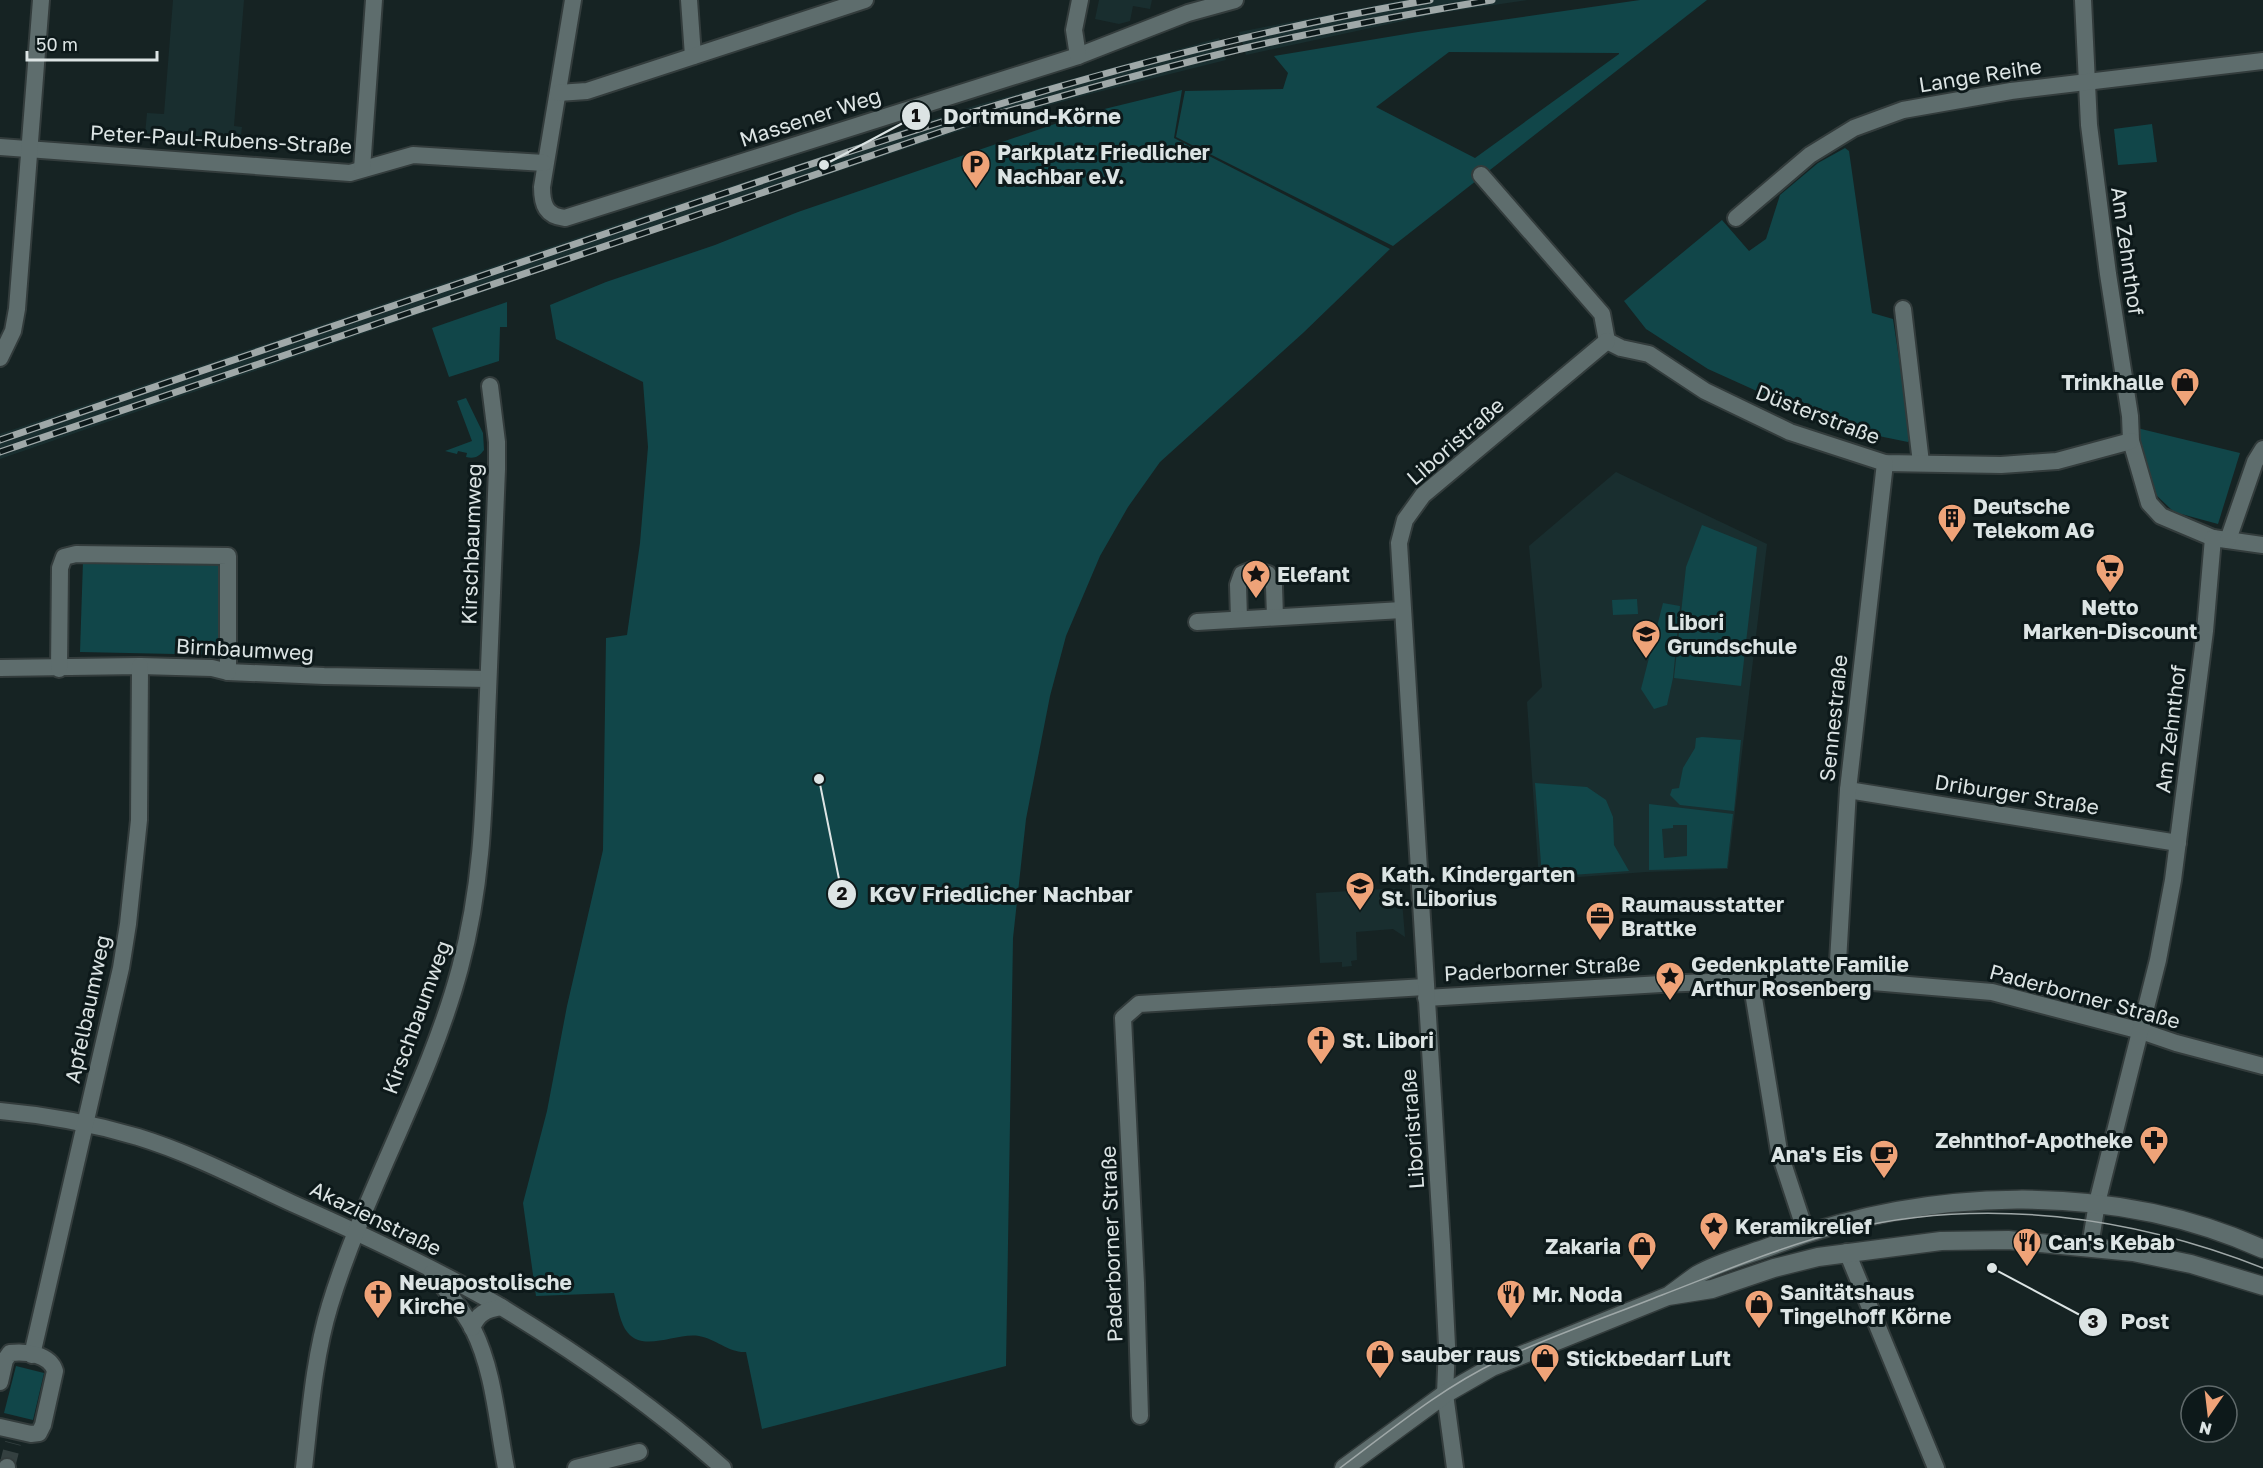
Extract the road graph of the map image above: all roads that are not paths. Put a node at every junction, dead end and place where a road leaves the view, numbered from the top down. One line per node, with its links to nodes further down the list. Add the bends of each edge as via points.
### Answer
1 (41, 0): 16 (street)
2 (374, 0): 18 (street)
3 (573, 0): 14 (street)
4 (689, 0): 10 (street)
5 (865, 0): 9 (street)
6 (1080, 0): 11 (street, via 1074,30)
7 (1235, 0): 11 (street, Massener Weg, via 1188,13)
8 (2083, 0): 13 (street, Am Zehnthof)
9 (835, 5): 10 (street)
10 (693, 56): 14 (street, via 587,91)
11 (1078, 56): 17 (street, Massener Weg, via 565,218 544,208)
12 (2263, 61): 13 (street, Lange Reihe)
13 (2086, 82): 20 (street, Lange Reihe, via 1924,105 1874,119 1810,155); 25 (street, Am Zehnthof)
14 (558, 93): 17 (street)
15 (0, 147): 16 (street, Peter-Paul-Rubens-Straße)
16 (30, 150): 18 (street, Peter-Paul-Rubens-Straße, via 336,173); 23 (street, via 17,309 13,331)
17 (544, 164): 18 (street, Peter-Paul-Rubens-Straße, via 412,155)
18 (362, 169)
19 (1482, 175): 22 (street, via 1602,314)
20 (1736, 218)
21 (1903, 309): 28 (street)
22 (1607, 341): 27 (street, Düsterstraße, via 1649,354 1706,391 1790,432); 31 (street, Liboristraße, via 1423,495 1405,520 1399,543)
23 (0, 358)
24 (490, 386): 39 (street, Kirschbaumweg, via 497,469)
25 (2131, 441): 28 (street, Düsterstraße, via 2057,461 2001,465); 29 (street, Am Zehnthof, via 2149,503 2162,516)
26 (2263, 449): 29 (street)
27 (1885, 463): 28 (street, Düsterstraße); 40 (street, Sennestraße)
28 (1921, 463)
29 (2220, 539): 30 (street); 41 (street, Am Zehnthof)
30 (2263, 545)
31 (1402, 610): 32 (street); 44 (street, Liboristraße)
32 (1275, 617): 33 (street); 33 (street, via 1274,586 1268,574 1252,570 1242,574 1238,585)
33 (1239, 619): 34 (street)
34 (1197, 622)
35 (140, 666): 37 (street, Birnbaumweg); 38 (street, Birnbaumweg); 48 (street, Apfelbaumweg, via 136,857 121,968)
36 (0, 668): 37 (street, Birnbaumweg)
37 (59, 669): 38 (street, via 60,568 64,557 228,556)
38 (228, 672): 39 (street, Birnbaumweg)
39 (489, 679): 50 (street, Kirschbaumweg, via 483,837 470,929 444,1019)
40 (1848, 790): 41 (street, Driburger Straße); 42 (street, Sennestraße)
41 (2178, 843): 45 (street, Am Zehnthof, via 2158,960)
42 (1837, 979): 43 (street, Paderborner Straße); 45 (street, Paderborner Straße, via 1992,992)
43 (1751, 980): 44 (street, Paderborner Straße); 51 (street, via 1779,1151)
44 (1425, 992): 62 (street, Liboristraße, via 1447,1346); 63 (street, Paderborner Straße, via 1138,1004 1123,1018)
45 (2140, 1031): 46 (street, Paderborner Straße); 49 (street, Am Zehnthof)
46 (2263, 1066)
47 (0, 1111): 48 (street, Akazienstraße)
48 (86, 1124): 50 (street, Akazienstraße, via 188,1155); 60 (street, Apfelbaumweg)
49 (2097, 1203): 51 (main road, via 2008,1200 1917,1207); 52 (street, Am Zehnthof); 53 (main road, via 2163,1216)
50 (356, 1232): 55 (street, Akazienstraße); 66 (street, Kirschbaumweg, via 321,1340)
51 (1806, 1233): 57 (main road, via 1698,1274)
52 (2090, 1246): 54 (main road, via 2008,1240 1952,1241); 56 (main road, via 2191,1264)
53 (2263, 1249)
54 (1847, 1252): 57 (main road, via 1774,1268 1712,1289); 72 (street)
55 (428, 1268): 58 (street, Akazienstraße); 59 (street)
56 (2263, 1286)
57 (1668, 1296): 62 (main road, via 1492,1367)
58 (501, 1307): 59 (street, via 483,1312); 69 (street, Akazienstraße, via 639,1400)
59 (472, 1328): 67 (street, via 489,1377)
60 (32, 1355): 61 (street, via 10,1353); 64 (street, via 46,1358 55,1371 44,1425 39,1433)
61 (0, 1382)
62 (1445, 1394): 70 (main road); 71 (street, Liboristraße)
63 (1140, 1416)
64 (10, 1434)
65 (639, 1452): 68 (street)
66 (304, 1468)
67 (506, 1468)
68 (576, 1468)
69 (723, 1468)
70 (1344, 1468)
71 (1455, 1468)
72 (1936, 1468)

